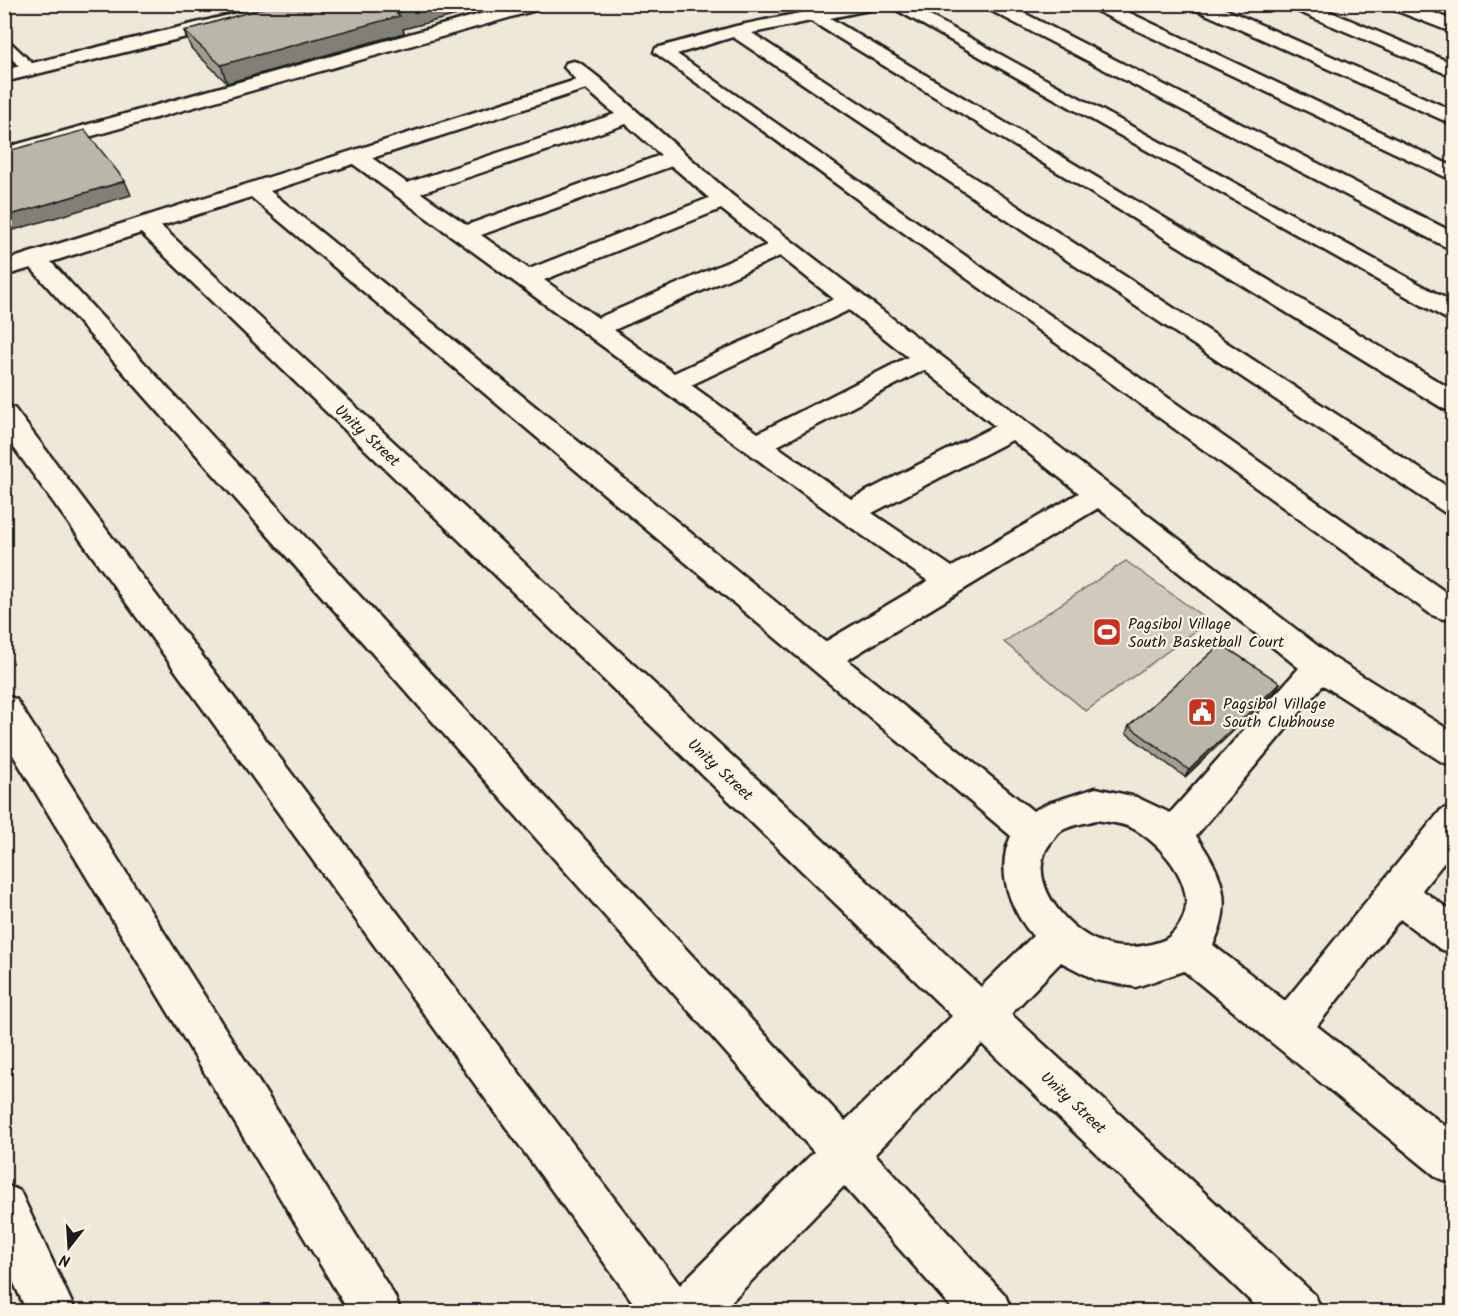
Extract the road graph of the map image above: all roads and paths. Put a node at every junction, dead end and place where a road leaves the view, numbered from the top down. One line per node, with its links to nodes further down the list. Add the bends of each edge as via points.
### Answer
1 (253, 4): 17 (street)
2 (298, 4): 17 (street)
3 (537, 4): 23 (street)
4 (873, 4): 13 (street)
5 (894, 4): 37 (street)
6 (992, 4): 32 (street)
7 (1096, 4): 26 (street)
8 (1198, 4): 22 (street)
9 (1296, 4): 19 (street)
10 (1395, 4): 12 (street)
11 (1438, 4): 12 (street)
12 (1417, 13): 14 (street)
13 (813, 15): 15 (street); 41 (street)
14 (1454, 28)
15 (736, 31): 46 (street); 49 (street, via 663,52)
16 (4, 43): 18 (lane)
17 (109, 50): 18 (street)
18 (30, 69): 20 (street)
19 (1454, 72)
20 (4, 76)
21 (630, 116): 24 (street, via 582,74); 25 (street); 28 (street)
22 (1454, 119)
23 (4, 155)
24 (356, 156): 27 (street); 28 (street)
25 (676, 157): 29 (street); 31 (street)
26 (1454, 175)
27 (254, 189): 30 (street); 50 (street)
28 (404, 191): 31 (street)
29 (724, 200): 33 (street); 35 (street)
30 (145, 224): 34 (street); 61 (street, Unity Street)
31 (463, 234): 35 (street)
32 (1454, 242)
33 (783, 246): 36 (street); 38 (street)
34 (20, 264): 63 (street)
35 (526, 279): 38 (street)
36 (851, 300): 39 (street); 40 (street)
37 (1454, 313)
38 (594, 329): 40 (street)
39 (926, 358): 43 (street); 44 (street)
40 (672, 384): 44 (street)
41 (1454, 403)
42 (4, 414): 68 (street)
43 (1014, 428): 45 (street); 47 (street)
44 (756, 446): 47 (street)
45 (1101, 493): 48 (street); 51 (street)
46 (1454, 505)
47 (849, 513): 48 (street)
48 (951, 582): 50 (street)
49 (1450, 608)
50 (824, 658): 55 (street)
51 (1320, 666): 53 (street); 56 (street)
52 (4, 709): 67 (street)
53 (1454, 752)
54 (1454, 821): 57 (street)
55 (1032, 832): 56 (street, via 1049,817 1071,807 1096,804 1123,808 1149,819); 59 (street, via 1021,873 1026,896)
56 (1173, 836): 60 (street, via 1191,857 1203,881 1206,906 1201,930)
57 (1396, 894): 58 (street); 62 (street)
58 (1454, 936)
59 (1058, 938): 60 (street, via 1078,953 1125,967 1169,960); 61 (street)
60 (1186, 949): 62 (street)
61 (981, 1016): 63 (street); 71 (street, Unity Street)
62 (1289, 1029): 64 (street)
63 (844, 1153): 69 (street); 70 (street)
64 (1454, 1162)
65 (4, 1207): 66 (street)
66 (52, 1311)
67 (377, 1311)
68 (670, 1311)
69 (687, 1311)
70 (988, 1311)
71 (1298, 1311)

